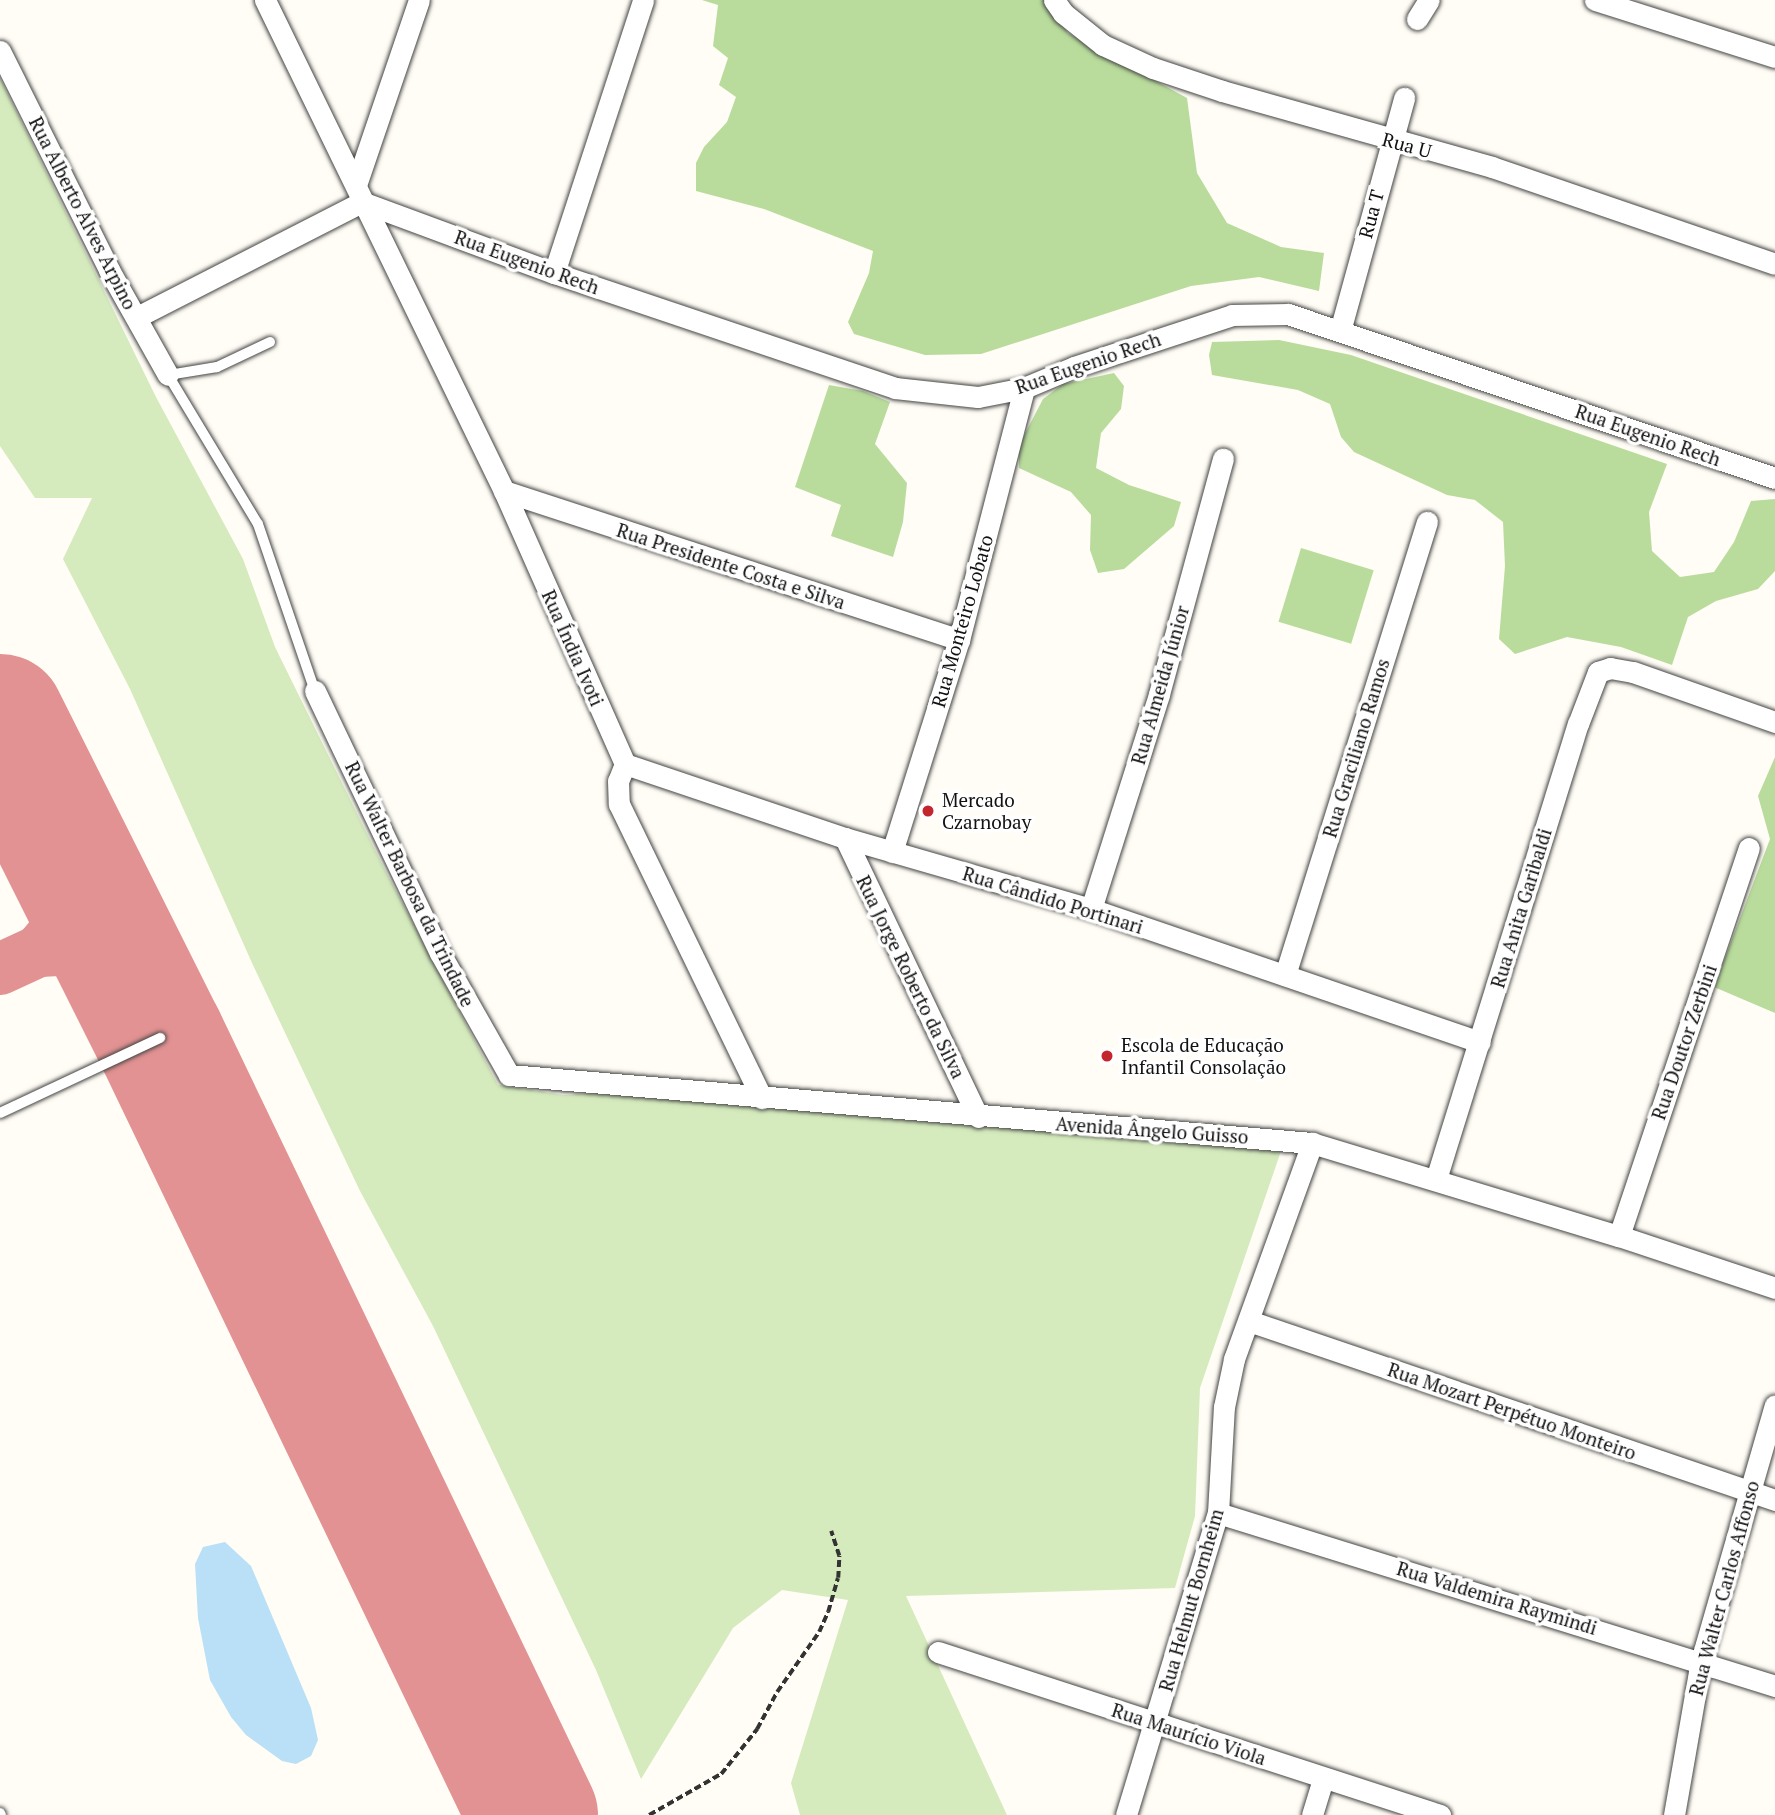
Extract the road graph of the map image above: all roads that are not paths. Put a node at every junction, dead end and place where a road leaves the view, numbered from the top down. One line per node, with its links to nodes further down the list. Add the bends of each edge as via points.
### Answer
1 (265, 0): 12 (street, Rua Índia Ivoti)
2 (419, 0): 12 (street)
3 (643, 0): 14 (street)
4 (1054, 0): 11 (street, Rua U, via 1103,45 1153,68)
5 (1429, 0): 7 (street)
6 (1595, 0): 9 (street)
7 (1417, 19)
8 (0, 51): 15 (street, Rua Alberto Alves Arpino)
9 (1775, 57)
10 (1404, 98): 11 (street, Rua T)
11 (1390, 140): 13 (street, Rua U, via 1492,167); 16 (street, Rua T)
12 (359, 193): 14 (street, Rua Eugenio Rech); 15 (street); 22 (street, Rua Índia Ivoti)
13 (1775, 264)
14 (554, 273): 19 (street, Rua Eugenio Rech, via 895,388 978,397)
15 (137, 317): 18 (street, Rua Alberto Alves Arpino)
16 (1340, 331): 19 (street, Rua Eugenio Rech, via 1288,314 1232,314); 21 (street, Rua Eugenio Rech)
17 (270, 342): 18 (lane, via 218,367)
18 (168, 375): 25 (lane, via 258,524)
19 (1024, 388): 24 (street, Rua Monteiro Lobato)
20 (1223, 459): 31 (street, Rua Almeida Júnior, via 1159,694)
21 (1775, 478)
22 (504, 491): 24 (street, Rua Presidente Costa e Silva); 27 (street, Rua Índia Ivoti)
23 (1427, 522): 32 (street, Rua Graciliano Ramos)
24 (958, 640): 30 (street, Rua Monteiro Lobato)
25 (315, 691): 35 (street, Rua Walter Barbosa da Trindade, via 440,953)
26 (1775, 722): 34 (street, Rua Anita Garibaldi, via 1633,672 1610,668 1598,672)
27 (625, 764): 28 (street, Rua Cândido Portinari); 36 (street, via 618,781 619,804)
28 (845, 838): 30 (street, Rua Cândido Portinari); 38 (street, Rua Jorge Roberto da Silva)
29 (1749, 848): 41 (street, Rua Doutor Zerbini)
30 (892, 852): 31 (street, Rua Cândido Portinari)
31 (1091, 909): 32 (street, Rua Cândido Portinari)
32 (1285, 975): 34 (street, Rua Cândido Portinari)
33 (160, 1038): 37 (lane)
34 (1480, 1042): 40 (street, Rua Anita Garibaldi)
35 (509, 1075): 36 (street, Avenida Ângelo Guisso)
36 (762, 1098): 38 (street, Avenida Ângelo Guisso)
37 (0, 1113)
38 (978, 1117): 39 (street, Avenida Ângelo Guisso)
39 (1312, 1143): 40 (street, Avenida Ângelo Guisso); 43 (street, Rua Helmut Bornheim)
40 (1436, 1180): 41 (street, Avenida Ângelo Guisso)
41 (1619, 1236): 42 (street, Avenida Ângelo Guisso)
42 (1775, 1288)
43 (1249, 1321): 45 (street, Rua Mozart Perpétuo Monteiro); 47 (street, Rua Helmut Bornheim, via 1234,1359 1224,1407)
44 (1775, 1405): 45 (street, Rua Walter Carlos Affonso)
45 (1748, 1491): 46 (street, Rua Mozart Perpétuo Monteiro); 49 (street, Rua Walter Carlos Affonso)
46 (1775, 1500)
47 (1218, 1513): 49 (street, Rua Valdemira Raymindi); 51 (street, Rua Helmut Bornheim)
48 (938, 1652): 51 (street, Rua Maurício Viola)
49 (1701, 1661): 50 (street, Rua Valdemira Raymindi); 56 (street, Rua Walter Carlos Affonso)
50 (1775, 1686)
51 (1155, 1723): 52 (street, Rua Maurício Viola); 53 (street, Rua Helmut Bornheim)
52 (1323, 1778): 54 (street); 55 (street, Rua Maurício Viola)
53 (1126, 1815)
54 (1312, 1815)
55 (1440, 1815)
56 (1674, 1815)

